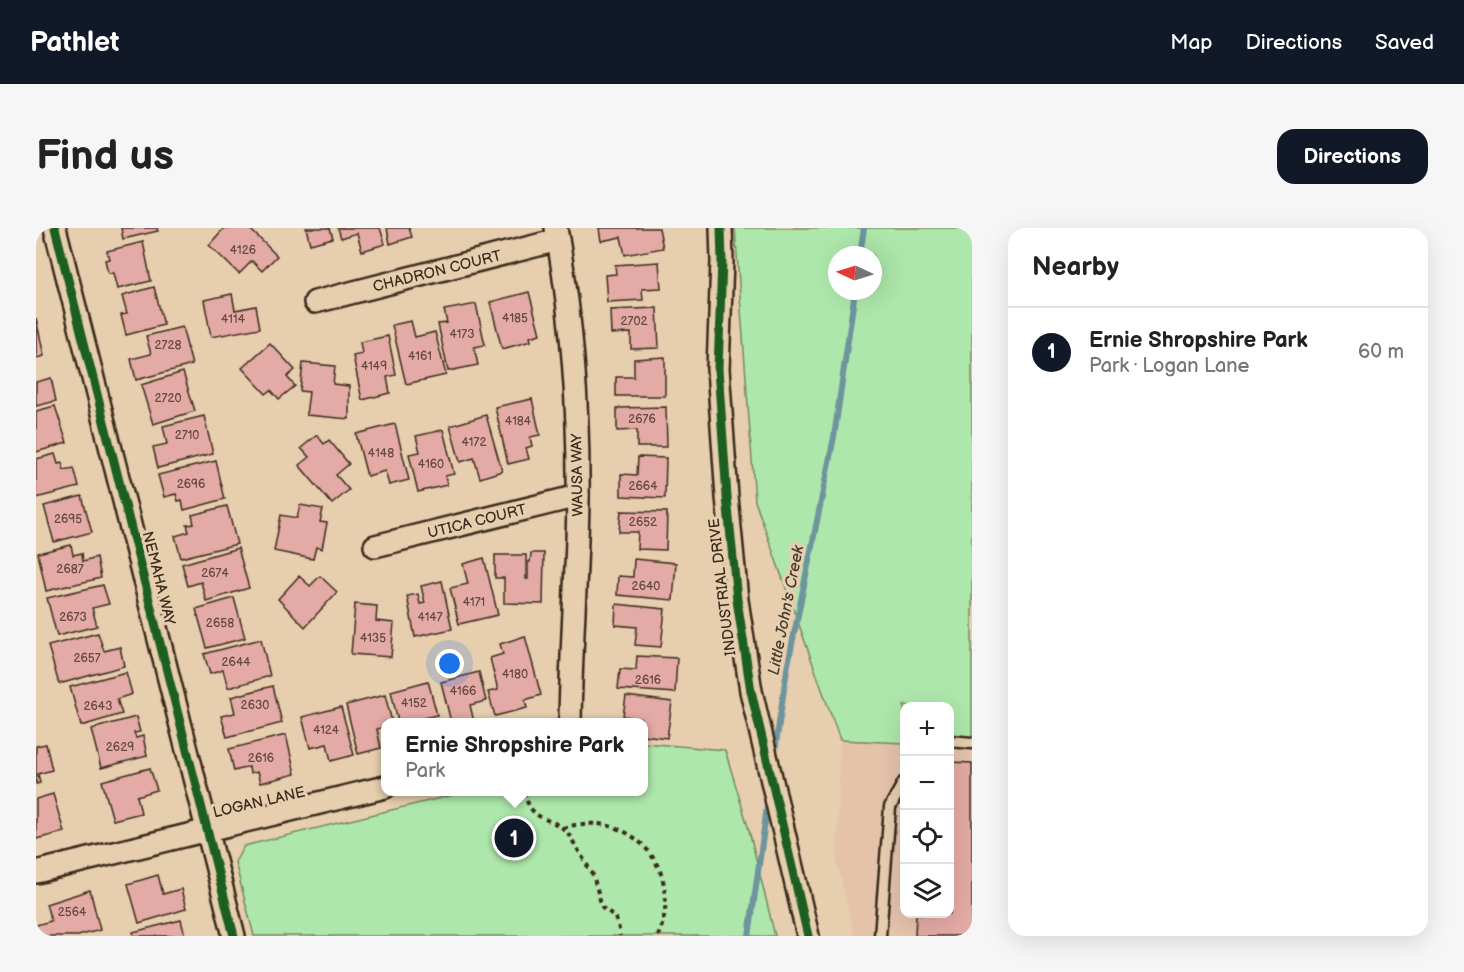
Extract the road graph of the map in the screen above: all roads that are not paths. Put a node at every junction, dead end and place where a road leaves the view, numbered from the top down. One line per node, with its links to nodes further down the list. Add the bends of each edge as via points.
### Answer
1 (55, 228): 12 (street, NEMAHA WAY)
2 (721, 228): 15 (street, INDUSTRIAL DRIVE, via 718,369 736,600 751,691)
3 (557, 234): 4 (street, CHADRON COURT); 5 (street, WAUSA WAY, via 569,326)
4 (315, 302)
5 (578, 496): 6 (street, UTICA COURT); 7 (street, WAUSA WAY)
6 (375, 546)
7 (570, 718)
8 (954, 741): 9 (lane)
9 (972, 743)
10 (381, 788): 12 (street, LOGAN LANE)
11 (900, 789): 16 (lane, via 890,807)
12 (208, 830): 13 (street, LOGAN LANE); 14 (street, NEMAHA WAY)
13 (36, 872)
14 (234, 936)
15 (808, 936)
16 (880, 936)

